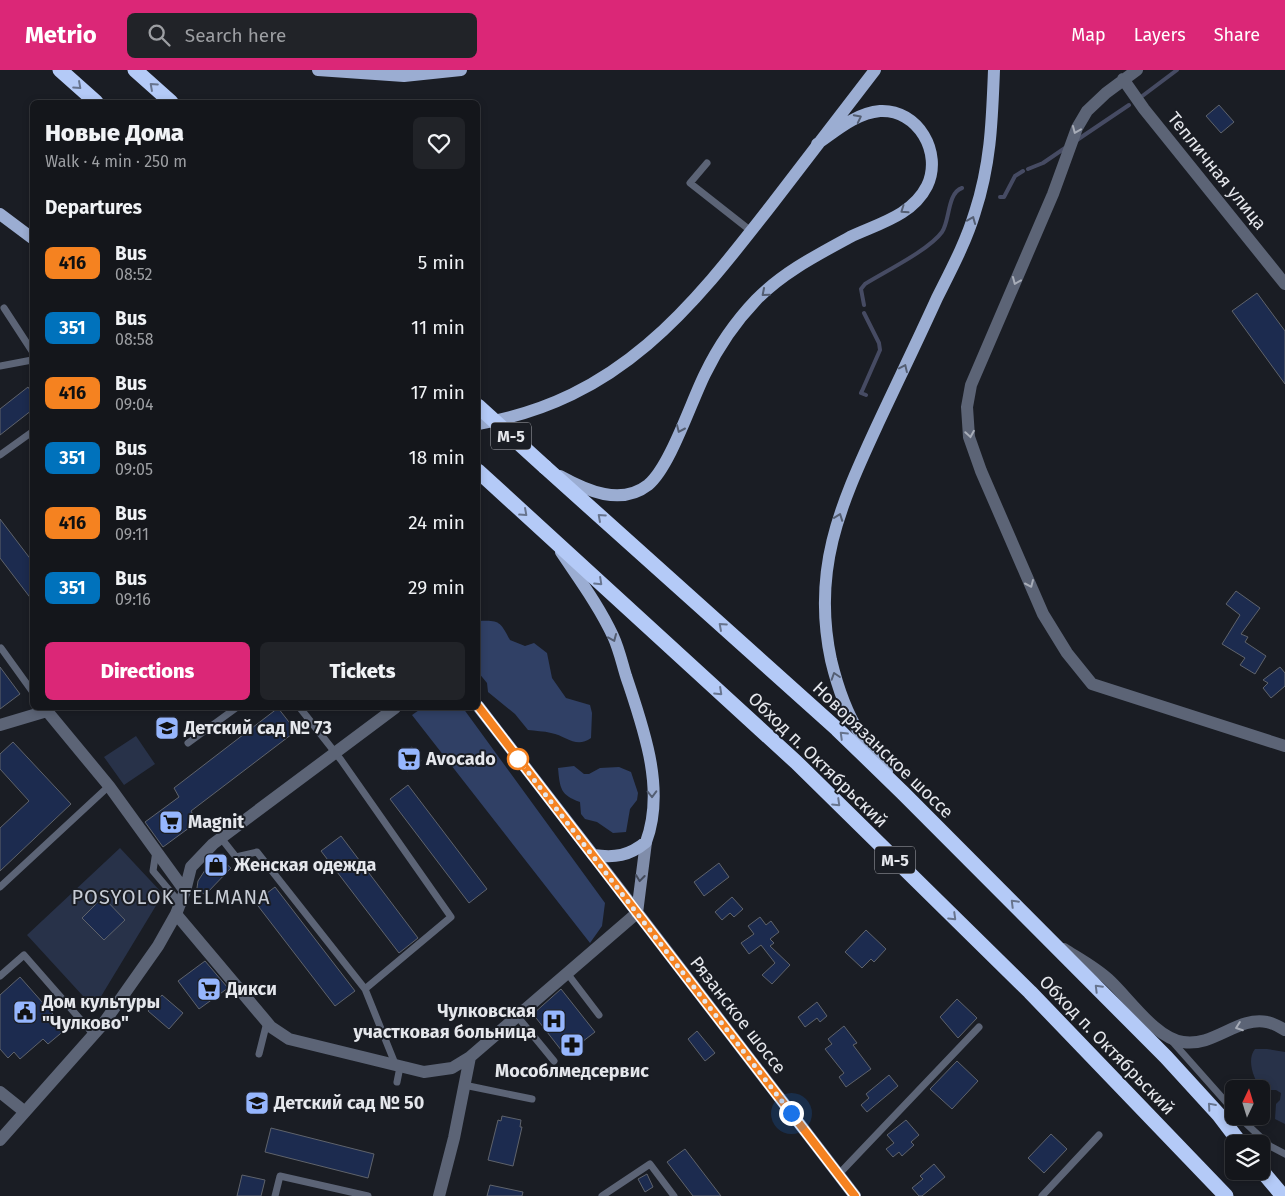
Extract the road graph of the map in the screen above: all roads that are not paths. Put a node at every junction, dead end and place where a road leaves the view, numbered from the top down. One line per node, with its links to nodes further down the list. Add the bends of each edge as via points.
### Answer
1 (60, 70): 9 (highway, one-way to 9)
2 (135, 70): 10 (highway, one-way to 2)
3 (318, 70): 4 (main road, via 404,76)
4 (461, 70)
5 (875, 70): 11 (main road)
6 (994, 70): 41 (main road, one-way to 6, via 860,733 834,672 825,627 826,571 833,535 855,474 959,253 975,212 990,153)
7 (1137, 70): 8 (street)
8 (1123, 80): 16 (street, Тепличная улица); 38 (street, one-way to 38, via 1086,111 1076,128 1054,194 971,385 967,407 969,437 1043,614 1067,653 1092,684)
9 (94, 100)
10 (169, 100)
11 (817, 144): 14 (main road); 25 (main road, one-way to 25, via 864,114 896,113 908,118 925,136 932,162 931,175 927,186 908,208 816,256 757,299 721,344 662,466 648,484 635,493 618,496 598,493)
12 (707, 163): 14 (lane, via 690,183)
13 (0, 214): 15 (main road)
14 (751, 231): 22 (main road, via 710,284 671,325 610,374 541,409)
15 (30, 236)
16 (1285, 284)
17 (4, 308): 18 (lane)
18 (30, 348)
19 (30, 360): 20 (lane)
20 (0, 366)
21 (480, 408): 25 (highway, Новорязанское шоссе / М-5, bridge)
22 (480, 424)
23 (30, 434): 24 (lane)
24 (0, 456)
25 (545, 467): 41 (highway, Новорязанское шоссе / М-5, one-way to 25, via 837,729)
26 (480, 473): 27 (highway, Обход п. Октябрьский / М-5, one-way to 27)
27 (550, 537): 43 (main road, one-way to 43, via 586,588 613,636 639,713 648,750 653,794 652,821); 83 (highway, Обход п. Октябрьский / М-5, one-way to 83, via 796,762 1030,992)
28 (1, 648): 29 (lane)
29 (30, 689)
30 (480, 709): 44 (main road)
31 (43, 710): 36 (street)
32 (47, 710): 40 (street)
33 (233, 710): 37 (lane)
34 (302, 710): 39 (lane)
35 (393, 710): 39 (street)
36 (0, 725)
37 (188, 743)
38 (1285, 746)
39 (336, 753): 42 (street); 51 (lane, via 451,917)
40 (109, 786): 45 (lane); 46 (street, via 156,850)
41 (903, 793): 48 (highway, Новорязанское шоссе / М-5, one-way to 41)
42 (221, 838): 46 (street, via 191,867); 51 (lane, via 236,857 257,852)
43 (646, 842): 44 (main road, via 629,854); 47 (main road, one-way to 47)
44 (593, 856): 47 (main road, Рязанское шоссе)
45 (0, 887)
46 (181, 903): 54 (street); 58 (street, via 158,946)
47 (637, 913): 49 (street); 74 (main road, Рязанское шоссе)
48 (1048, 938): 57 (street, via 1107,978); 71 (highway, Новорязанское шоссе / М-5, one-way to 48, via 1166,1057)
49 (567, 973): 52 (lane); 53 (street)
50 (0, 976): 58 (lane, via 24,956)
51 (365, 989): 62 (lane)
52 (599, 1014)
53 (517, 1016): 60 (street); 61 (lane)
54 (267, 1022): 59 (lane); 62 (street, via 288,1039)
55 (979, 1027): 74 (lane)
56 (1285, 1030): 57 (street, one-way to 57, via 1268,1022 1254,1022 1215,1038 1195,1042 1182,1042)
57 (1167, 1035): 67 (lane)
58 (94, 1036): 68 (street)
59 (259, 1054)
60 (470, 1057): 62 (street, via 452,1068 424,1072); 64 (street)
61 (554, 1061)
62 (398, 1066): 63 (lane)
63 (396, 1082)
64 (464, 1085): 66 (lane); 78 (street)
65 (0, 1092): 68 (street)
66 (532, 1099)
67 (1225, 1101)
68 (25, 1112): 72 (street)
69 (1248, 1125): 73 (lane, via 1270,1146)
70 (1098, 1135): 82 (lane)
71 (1234, 1135)
72 (0, 1140)
73 (1285, 1154)
74 (838, 1175): 81 (main road, Рязанское шоссе)
75 (1269, 1180): 84 (highway)
76 (275, 1196): 77 (lane, via 280,1176)
77 (368, 1196)
78 (439, 1196)
79 (602, 1196): 80 (lane, via 650,1164)
80 (674, 1196)
81 (855, 1196)
82 (1042, 1196)
83 (1226, 1196)
84 (1283, 1196)

